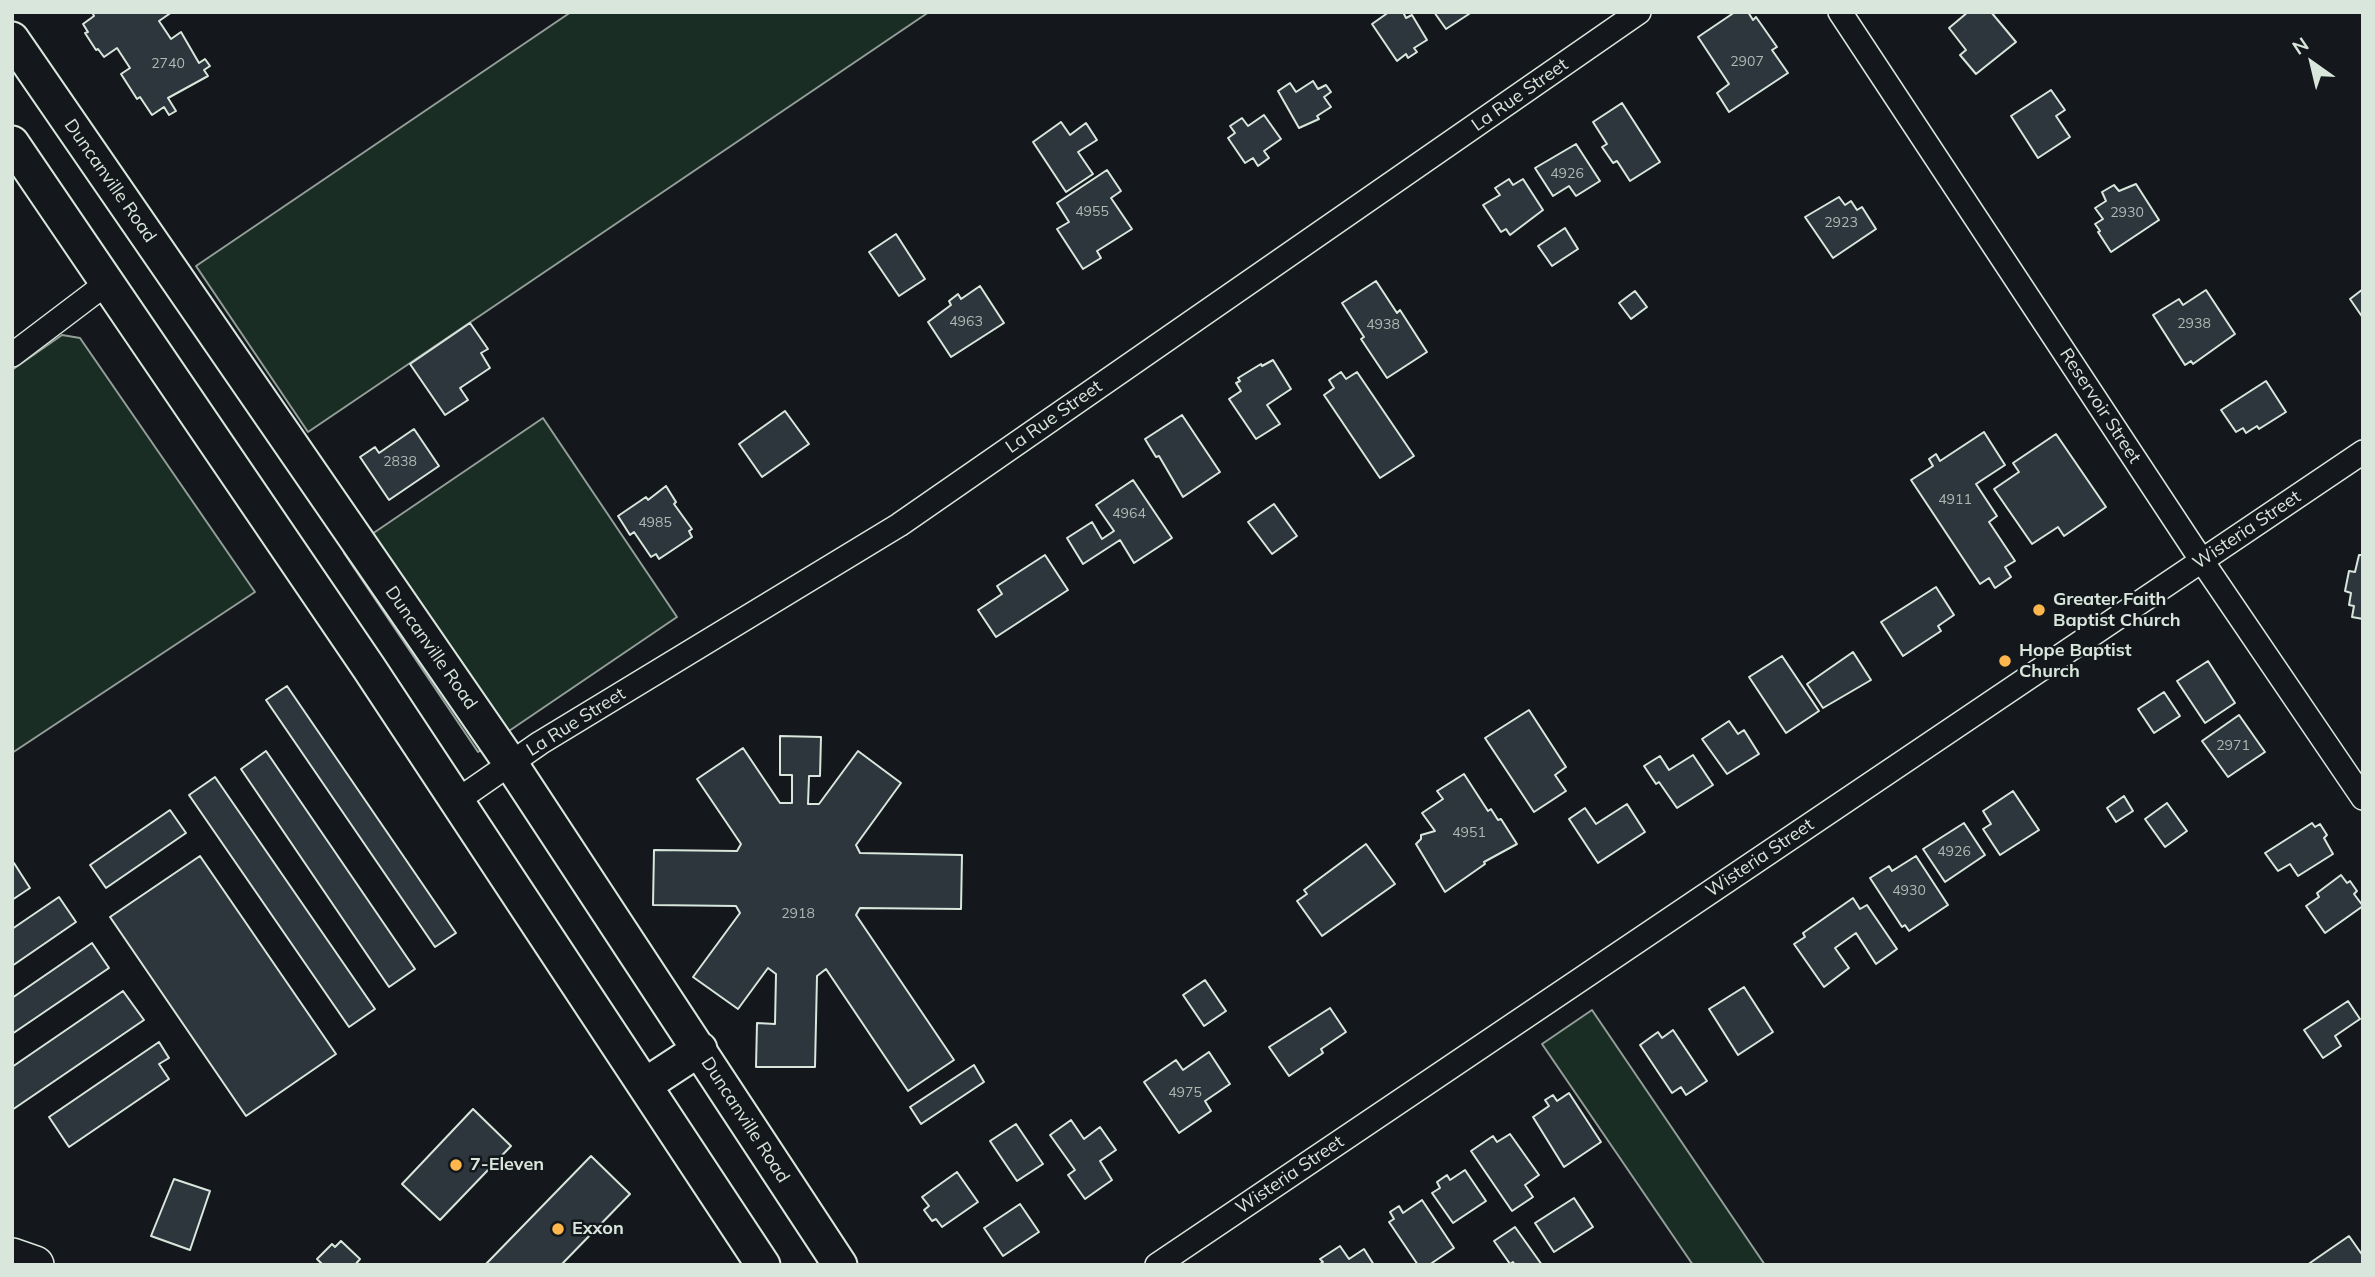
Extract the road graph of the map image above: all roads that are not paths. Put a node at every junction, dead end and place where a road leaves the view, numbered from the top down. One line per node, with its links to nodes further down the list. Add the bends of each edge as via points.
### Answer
1 (1639, 12): 9 (street, La Rue Street, via 899,524)
2 (1840, 12): 8 (street, Reservoir Street)
3 (12, 39): 9 (main road, Duncanville Road)
4 (12, 144): 5 (main road)
5 (107, 283): 6 (street); 11 (main road)
6 (12, 355)
7 (2363, 452): 8 (street, Wisteria Street)
8 (2202, 561): 10 (street, Reservoir Street); 18 (street, Wisteria Street)
9 (511, 764): 11 (street, La Rue Street); 12 (main road, Duncanville Road)
10 (2363, 798)
11 (455, 802): 13 (main road)
12 (700, 1049): 13 (main road); 17 (main road, Duncanville Road)
13 (645, 1085): 16 (main road)
14 (12, 1257): 15 (main road)
15 (36, 1265)
16 (763, 1265)
17 (840, 1265)
18 (1157, 1265)

